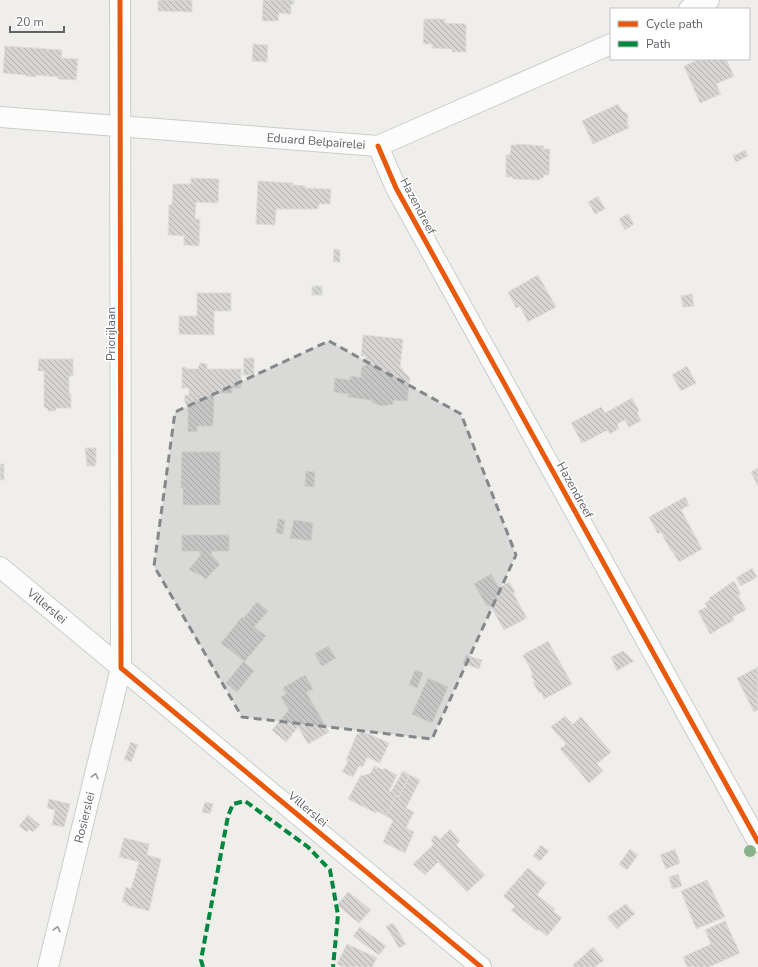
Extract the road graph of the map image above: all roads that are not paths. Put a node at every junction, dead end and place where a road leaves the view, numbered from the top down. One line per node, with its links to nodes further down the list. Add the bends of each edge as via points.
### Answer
1 (120, 0): 6 (street, Priorijlaan)
2 (709, 0): 3 (street)
3 (691, 8)
4 (610, 44): 7 (street, Eduard Belpairelei)
5 (0, 117): 6 (street, Eduard Belpairelei)
6 (120, 126): 7 (street, Eduard Belpairelei); 9 (street, Priorijlaan)
7 (378, 146): 10 (street, Hazendreef, via 400,195)
8 (0, 567): 9 (street, Villerslei)
9 (122, 668): 11 (street, Rosierslei, one-way to 9); 12 (street, Villerslei)
10 (758, 842)
11 (48, 967)
12 (481, 967)

